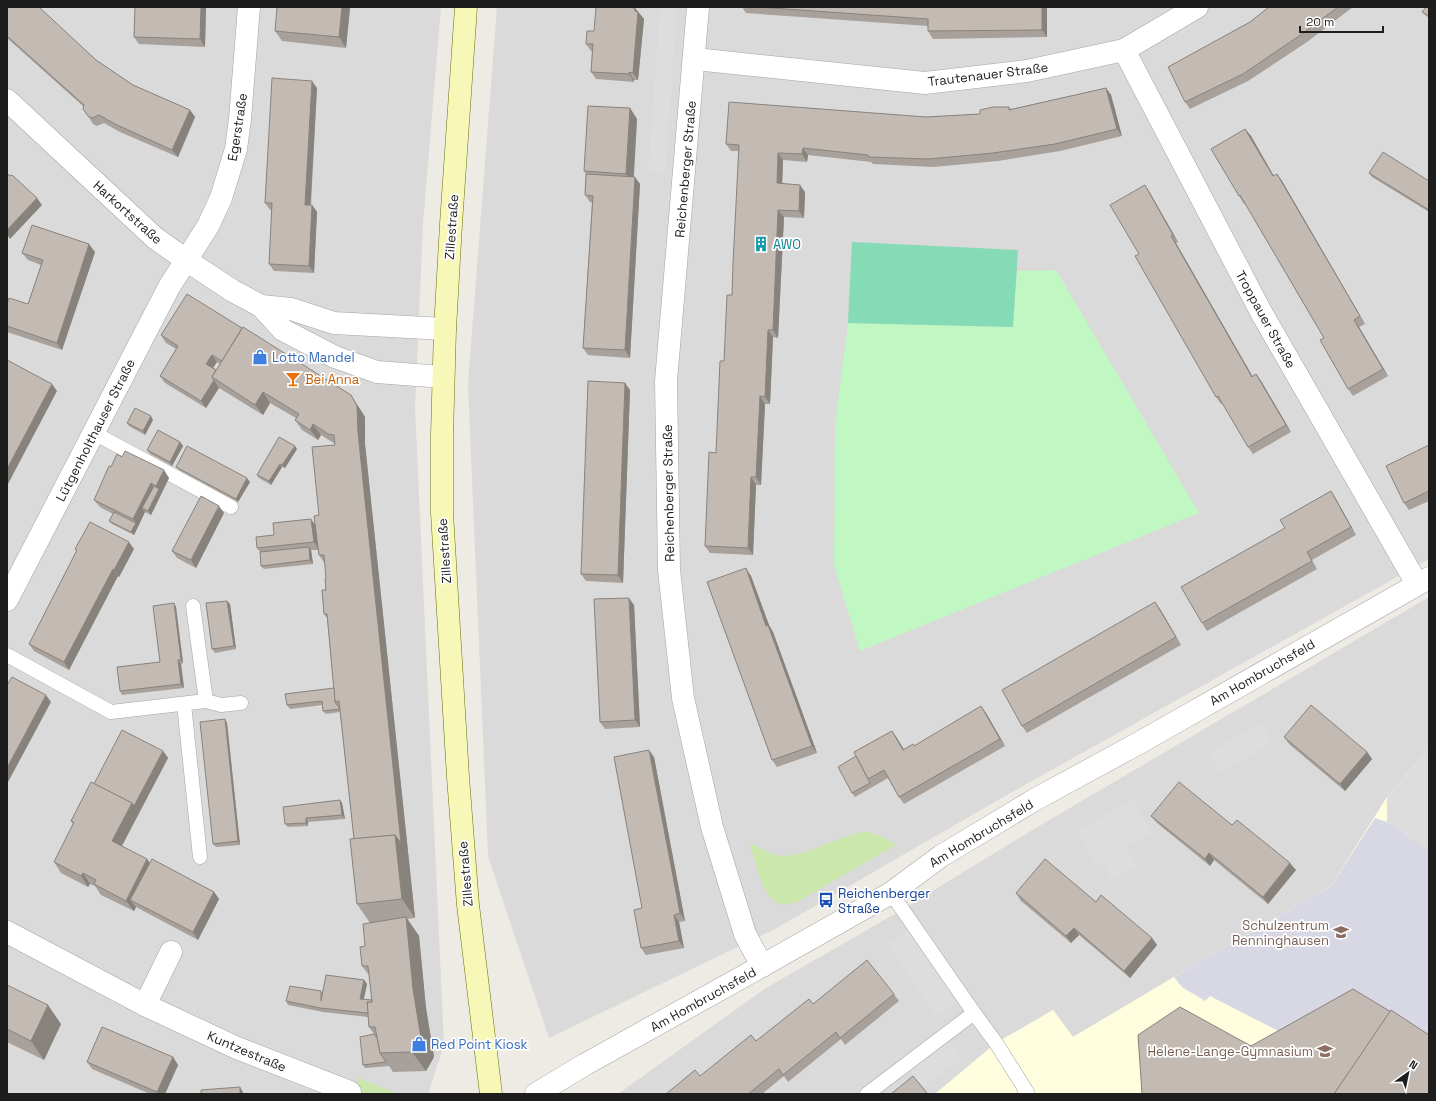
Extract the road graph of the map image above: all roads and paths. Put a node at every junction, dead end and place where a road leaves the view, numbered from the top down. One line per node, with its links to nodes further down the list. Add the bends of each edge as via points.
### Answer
1 (250, 7): 8 (street, Egerstraße, via 236,149 221,198 208,226)
2 (466, 7): 10 (main road, Zillestraße)
3 (698, 7): 6 (street, Reichenberger Straße)
4 (1197, 7): 5 (street, Trautenauer Straße)
5 (1124, 50): 6 (street, Trautenauer Straße, via 1027,71 925,83); 14 (street, Troppauer Straße, via 1261,312)
6 (694, 59): 25 (street, Reichenberger Straße, via 666,381 669,570 683,698 712,827 745,934)
7 (7, 100): 8 (street, Harkortstraße, via 155,238)
8 (186, 260): 9 (street, Harkortstraße); 12 (street, Lütgenholthauser Straße, via 169,287)
9 (261, 306): 10 (street, Harkortstraße, via 291,309 334,323); 11 (street, Harkortstraße, via 283,330 335,357 377,372)
10 (445, 329): 11 (main road, Zillestraße)
11 (444, 377): 29 (main road, Zillestraße, via 442,513 458,777 468,905)
12 (94, 433): 13 (lane); 15 (street, Lütgenholthauser Straße)
13 (231, 507)
14 (1423, 581): 22 (street, Am Hombruchsfeld, via 1030,803 941,856)
15 (7, 600)
16 (193, 606): 18 (lane)
17 (7, 655): 20 (lane, via 111,712)
18 (206, 701): 19 (lane, via 221,705); 20 (lane)
19 (241, 703)
20 (184, 704): 21 (lane)
21 (200, 857)
22 (891, 892): 25 (street, Am Hombruchsfeld); 27 (lane)
23 (7, 932): 26 (street, Kuntzestraße)
24 (170, 952): 26 (street)
25 (762, 966): 30 (street, Am Hombruchsfeld)
26 (145, 1005): 28 (street, Kuntzestraße, via 237,1048)
27 (974, 1013): 31 (lane); 32 (lane, via 1021,1082 1027,1092)
28 (350, 1092)
29 (491, 1094)
30 (536, 1094)
31 (867, 1094)
32 (1024, 1094)

